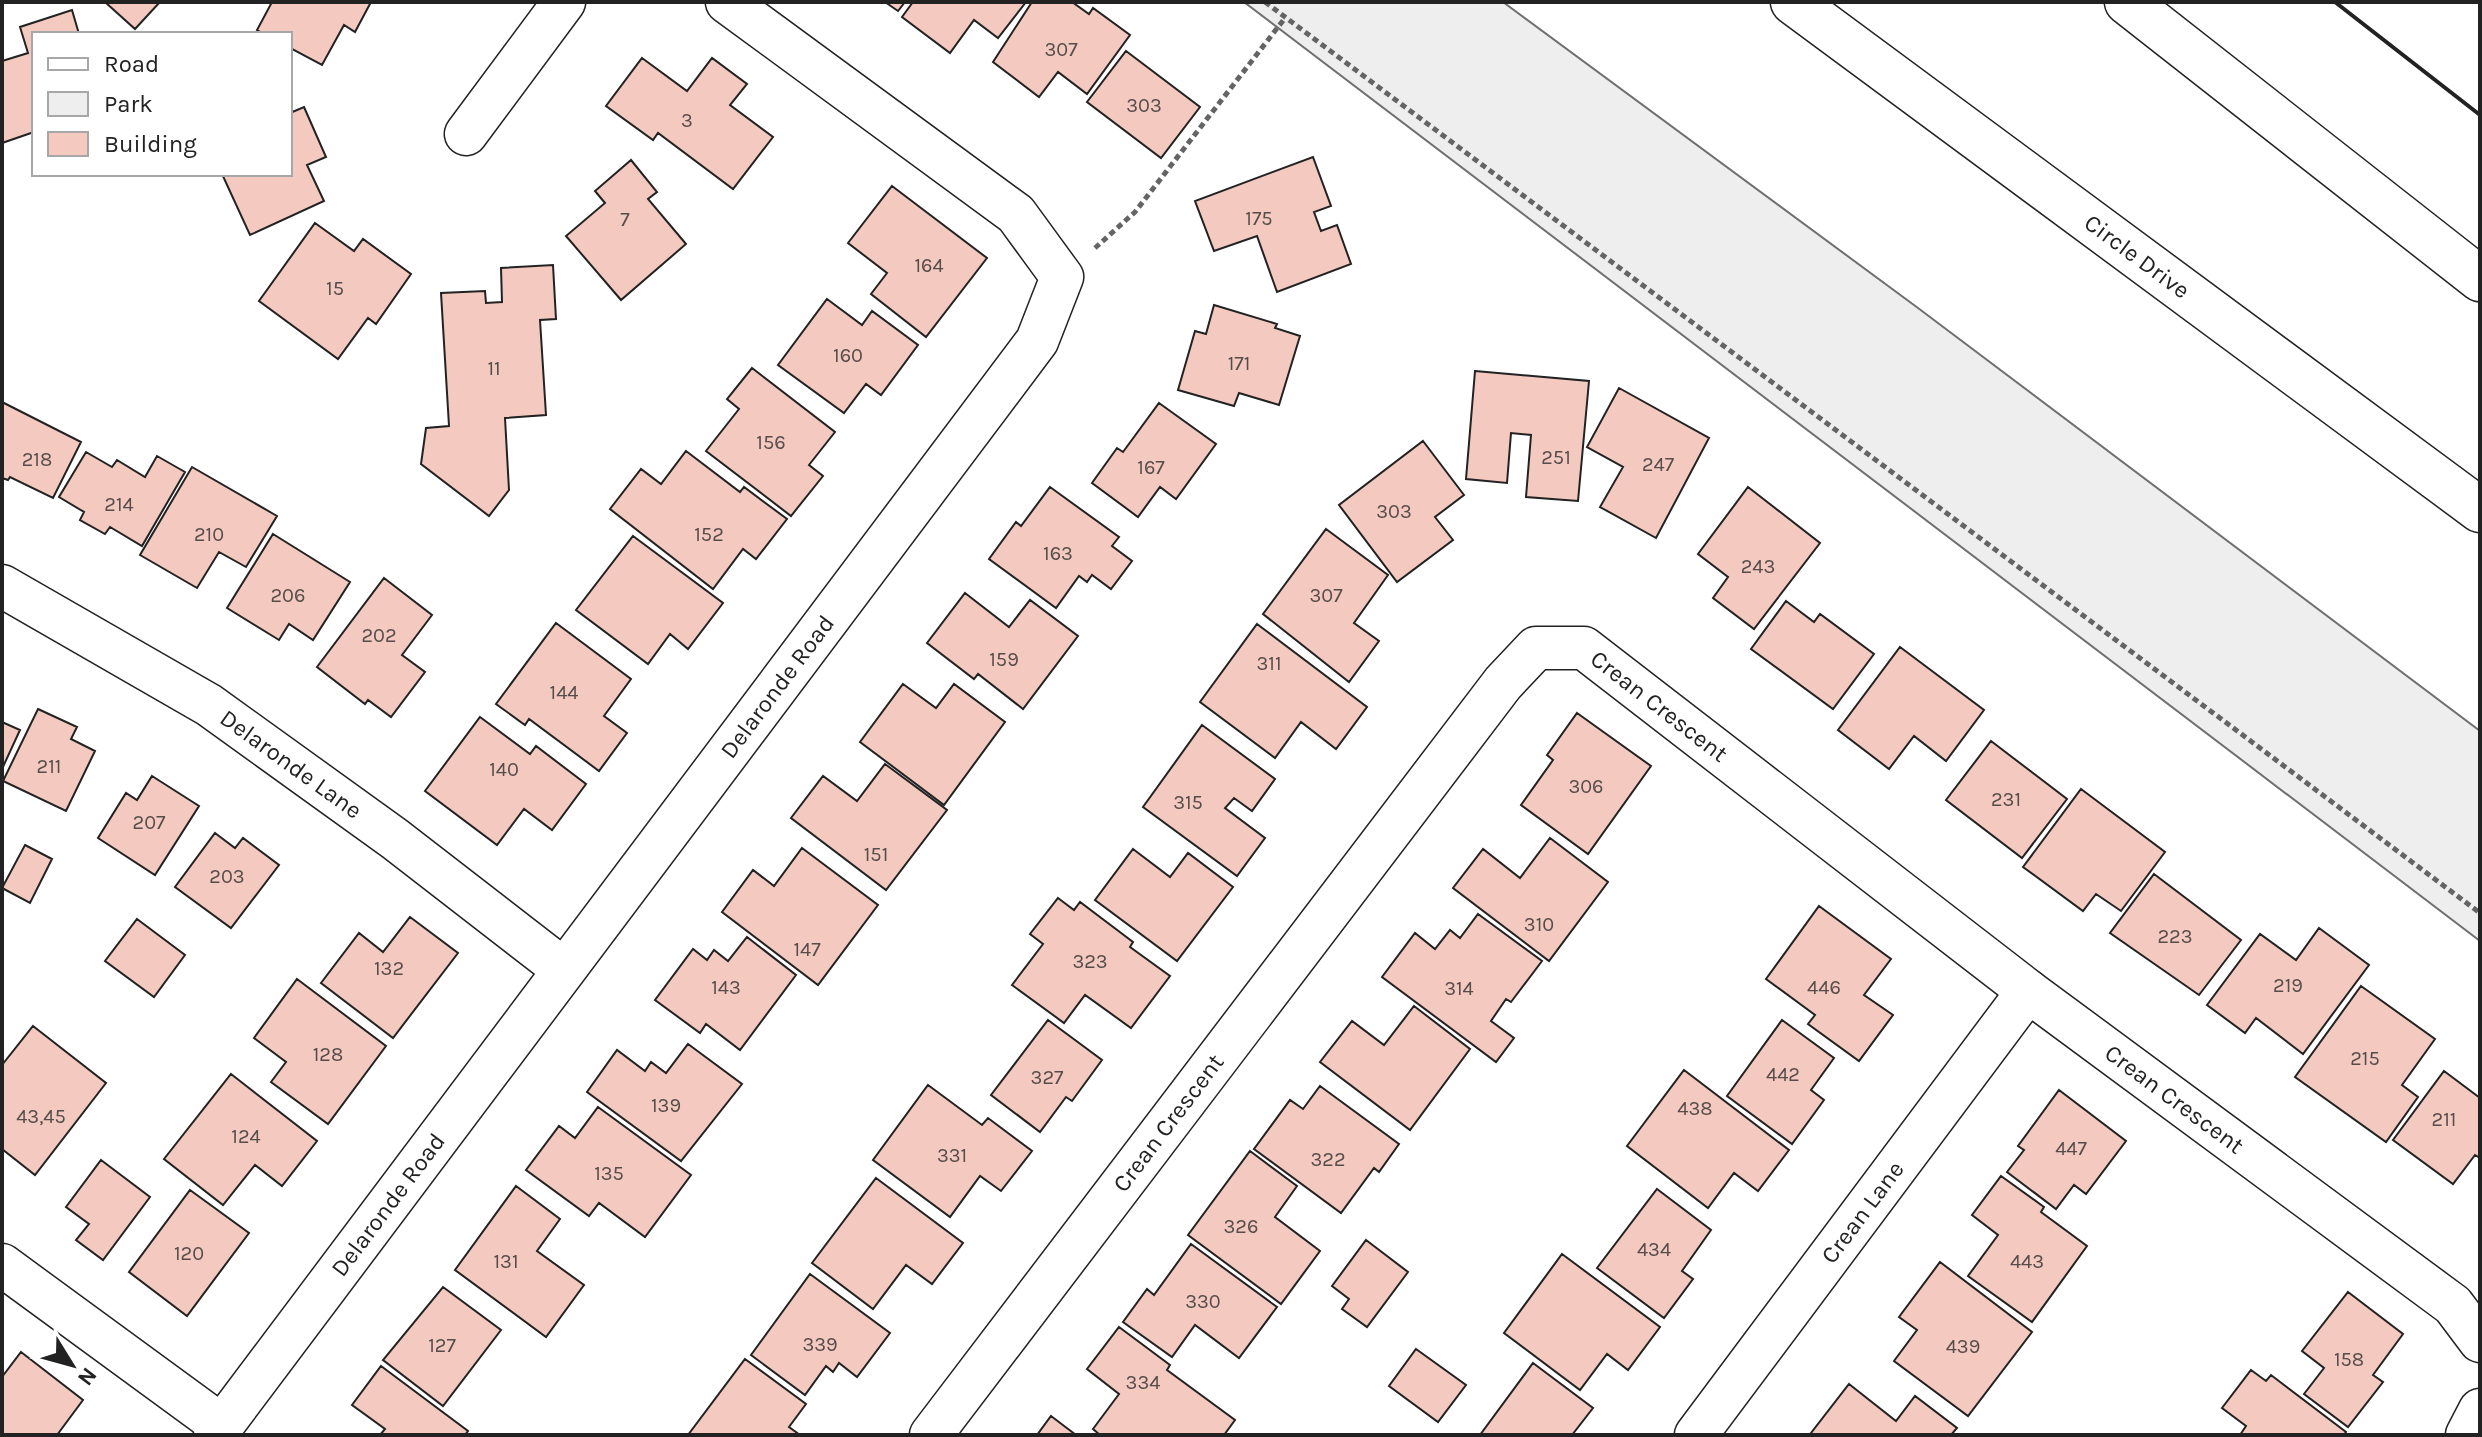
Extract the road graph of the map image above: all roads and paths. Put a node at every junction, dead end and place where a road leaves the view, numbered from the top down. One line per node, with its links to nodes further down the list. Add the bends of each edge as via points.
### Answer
1 (564, 2): 7 (street)
2 (727, 2): 13 (street, Delaronde Road, via 1016,214 1062,277 1037,341)
3 (1265, 2): 6 (path)
4 (1793, 2): 10 (highway, Circle Drive)
5 (2127, 2): 9 (highway)
6 (1285, 18): 8 (path); 12 (path)
7 (466, 134)
8 (1135, 212)
9 (2480, 279)
10 (2480, 510)
11 (2, 586): 13 (street, Delaronde Lane, via 209,705)
12 (2480, 913)
13 (563, 969): 18 (street, Delaronde Road)
14 (2028, 991): 16 (street, Crean Crescent, via 2453,1305); 19 (street, Crean Crescent, via 1584,648 1536,648 1503,683); 20 (street, Crean Lane)
15 (2, 1265): 18 (street)
16 (2480, 1341)
17 (2480, 1410): 21 (street)
18 (218, 1430)
19 (931, 1435)
20 (1696, 1435)
21 (2467, 1435)

